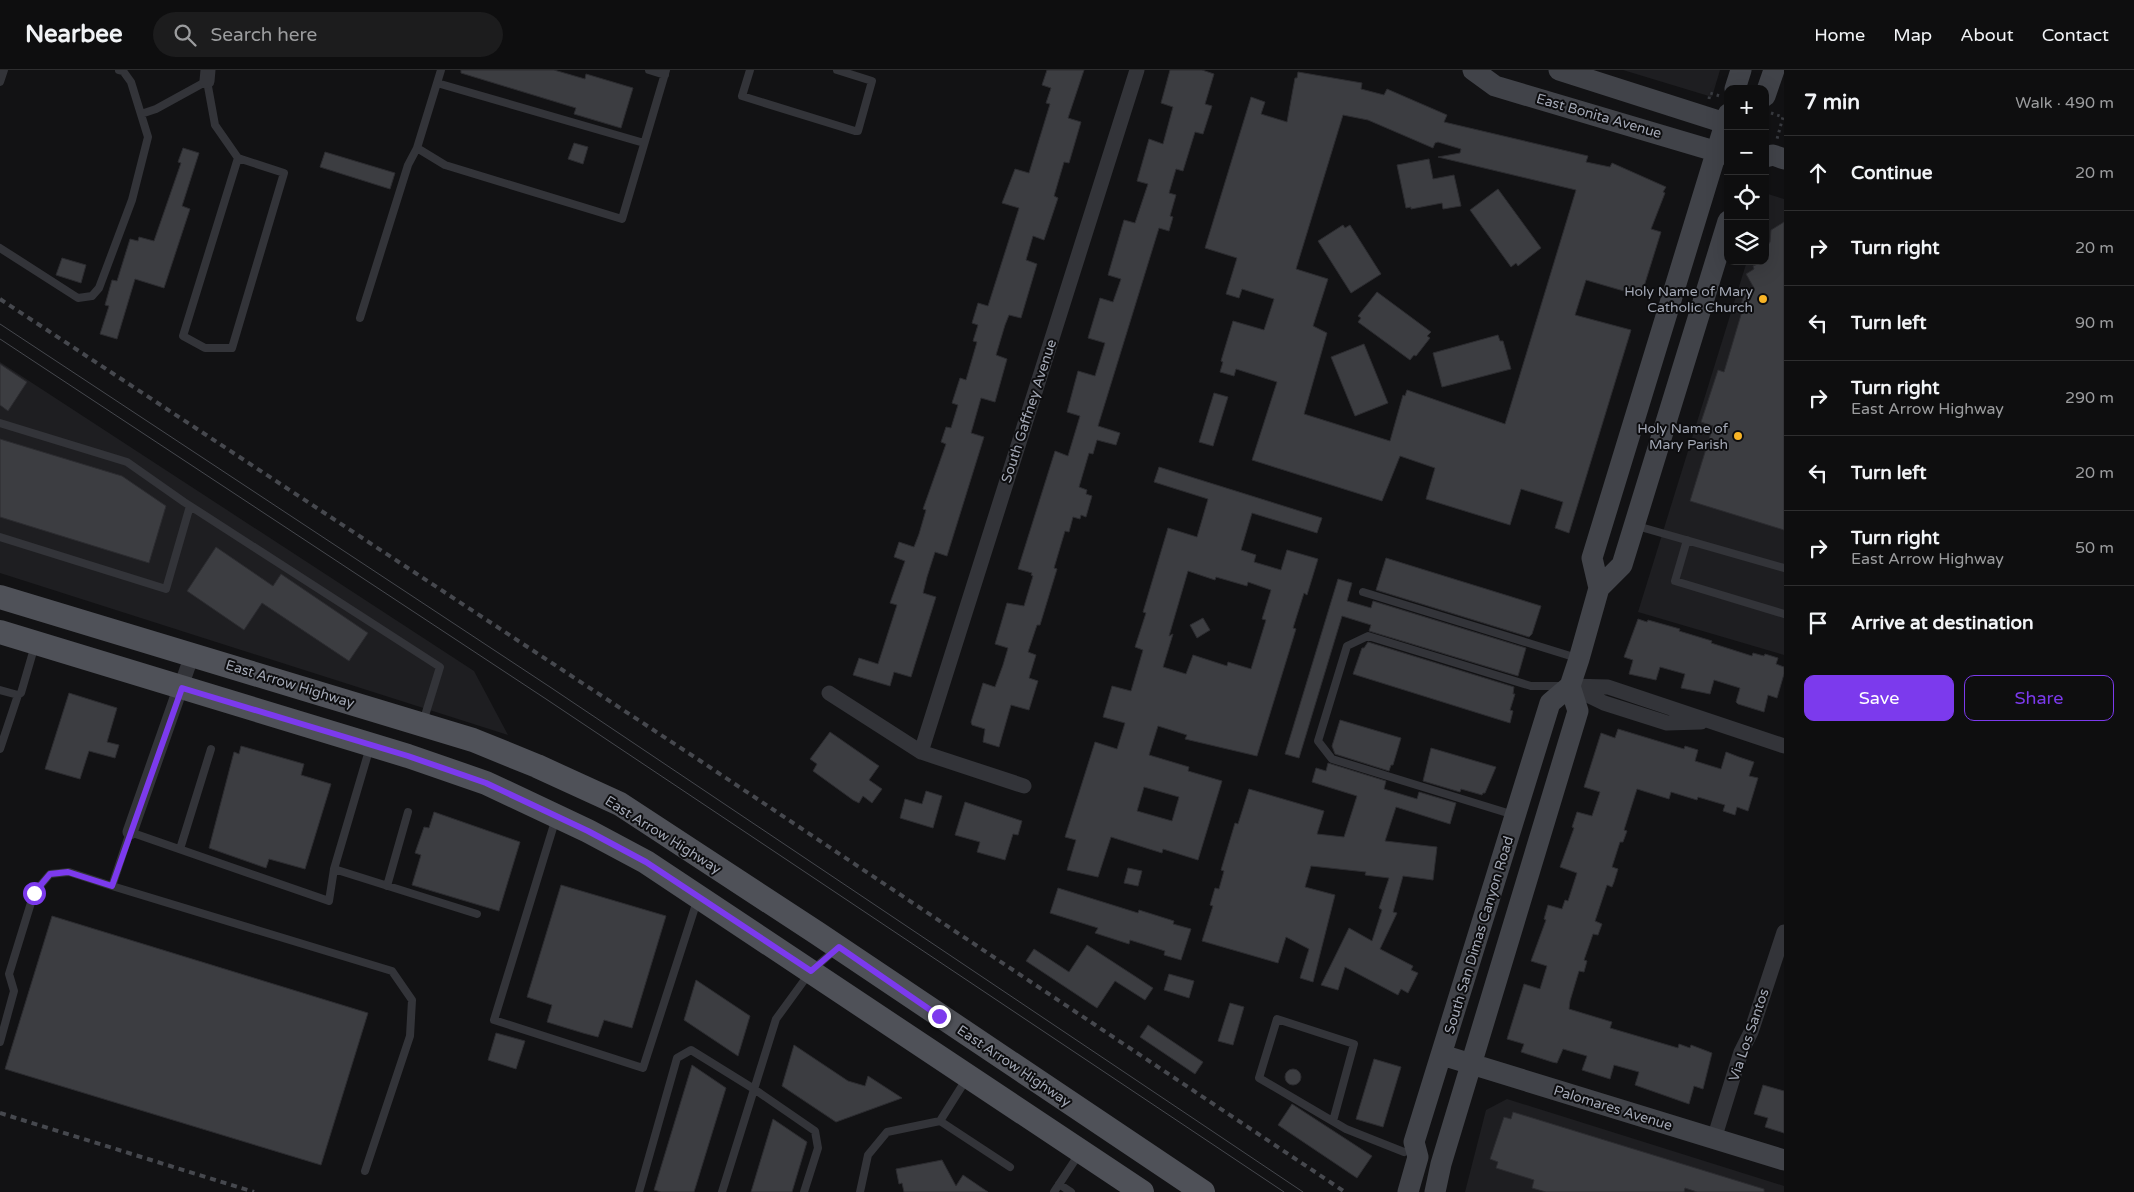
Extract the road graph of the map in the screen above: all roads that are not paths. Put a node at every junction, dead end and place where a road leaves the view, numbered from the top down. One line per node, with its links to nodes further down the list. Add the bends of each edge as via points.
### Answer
1 (4, 70): 14 (lane)
2 (119, 70): 18 (lane, via 131,82)
3 (441, 70): 15 (lane)
4 (649, 70): 12 (lane)
5 (750, 70): 6 (lane, via 742,96 858,130 872,81)
6 (837, 70)
7 (1137, 70): 52 (street, South Gaffney Avenue)
8 (1474, 70): 23 (main road, East Bonita Avenue, via 1495,86)
9 (1559, 70): 19 (main road)
10 (1741, 70): 16 (main road)
11 (1774, 70): 17 (main road)
12 (666, 72): 21 (lane)
13 (208, 75): 18 (lane, via 156,109); 24 (lane, via 215,125)
14 (0, 82)
15 (437, 83): 21 (lane); 22 (lane)
16 (1736, 85)
17 (1769, 85)
18 (141, 114): 26 (lane, via 148,137 132,200 99,288 92,296 78,298)
19 (1724, 119)
20 (1726, 130): 23 (main road, South San Dimas Canyon Road)
21 (644, 143): 22 (lane, via 622,219 445,166)
22 (417, 148): 27 (lane, via 408,165)
23 (1722, 154): 34 (main road, South San Dimas Canyon Road, via 1592,558)
24 (238, 158): 24 (lane, via 183,336 206,348 232,348 284,173)
25 (1724, 234): 30 (main road, South San Dimas Canyon Road)
26 (0, 248)
27 (360, 318)
28 (0, 423): 29 (lane, via 126,462)
29 (190, 506): 31 (lane, via 166,589); 47 (lane, via 440,667)
30 (1635, 525): 32 (lane); 34 (main road, South San Dimas Canyon Road, via 1622,565)
31 (0, 537)
32 (1687, 540): 33 (lane); 37 (lane, via 1675,581)
33 (1784, 568)
34 (1599, 588): 41 (main road, South San Dimas Canyon Road)
35 (1364, 592): 41 (lane)
36 (0, 597): 40 (main road, East Arrow Highway)
37 (1784, 614)
38 (0, 632): 39 (main road)
39 (36, 643): 43 (main road); 46 (lane)
40 (192, 655): 43 (street); 47 (main road, East Arrow Highway)
41 (1579, 659): 42 (main road, South San Dimas Canyon Road)
42 (1570, 686): 49 (street, via 1608,687); 56 (main road, South San Dimas Canyon Road, via 1550,704); 56 (lane, via 1531,686 1368,636 1347,646 1318,740 1332,759); 69 (main road, via 1578,711)
43 (182, 688): 48 (main road); 57 (street)
44 (0, 690): 46 (lane)
45 (829, 693): 52 (street)
46 (18, 695): 50 (lane)
47 (422, 724): 65 (main road, East Arrow Highway, via 528,762 620,804)
48 (370, 745): 55 (main road, via 486,783); 59 (lane)
49 (1784, 746)
50 (0, 749)
51 (211, 749): 58 (lane)
52 (921, 752): 53 (street)
53 (1024, 786)
54 (408, 812): 61 (lane)
55 (556, 816): 62 (main road, via 646,862); 62 (lane, via 494,1020 643,1068)
56 (1515, 816): 68 (main road, South San Dimas Canyon Road)
57 (130, 832): 58 (lane); 60 (lane)
58 (180, 849): 59 (lane, via 329,900)
59 (334, 869): 61 (lane)
60 (112, 886): 67 (lane, via 68,872 50,874 34,893 9,974 14,991); 79 (lane, via 392,971 412,1000 410,1036)
61 (387, 886): 63 (lane)
62 (698, 897): 66 (main road)
63 (477, 914)
64 (1784, 932): 74 (street, Via Los Santos)
65 (839, 947): 66 (lane); 88 (main road, East Arrow Highway)
66 (811, 971): 70 (main road); 71 (lane, via 776,1019)
67 (0, 1042)
68 (1442, 1055): 69 (main road, Palomares Avenue); 75 (main road, South San Dimas Canyon Road)
69 (1471, 1064): 74 (main road, Palomares Avenue); 91 (main road)
70 (968, 1076): 72 (lane); 76 (main road)
71 (754, 1089): 81 (lane, via 691,1050 677,1058); 82 (lane); 83 (lane, via 816,1131 818,1148)
72 (940, 1121): 78 (lane); 84 (lane, via 887,1132 868,1155)
73 (1333, 1121): 73 (lane, via 1259,1078 1277,1020 1354,1044); 75 (lane, via 1346,1129)
74 (1714, 1139): 77 (main road, Palomares Avenue)
75 (1409, 1147): 89 (main road); 90 (main road, South San Dimas Canyon Road, via 1418,1156)
76 (1080, 1152): 80 (lane); 87 (main road)
77 (1784, 1160)
78 (1010, 1167)
79 (365, 1171)
80 (1059, 1184): 85 (lane); 86 (lane)
81 (639, 1192)
82 (722, 1192)
83 (804, 1192)
84 (860, 1192)
85 (1054, 1192)
86 (1071, 1192)
87 (1142, 1192)
88 (1203, 1192)
89 (1393, 1192)
90 (1408, 1192)
91 (1435, 1192)

